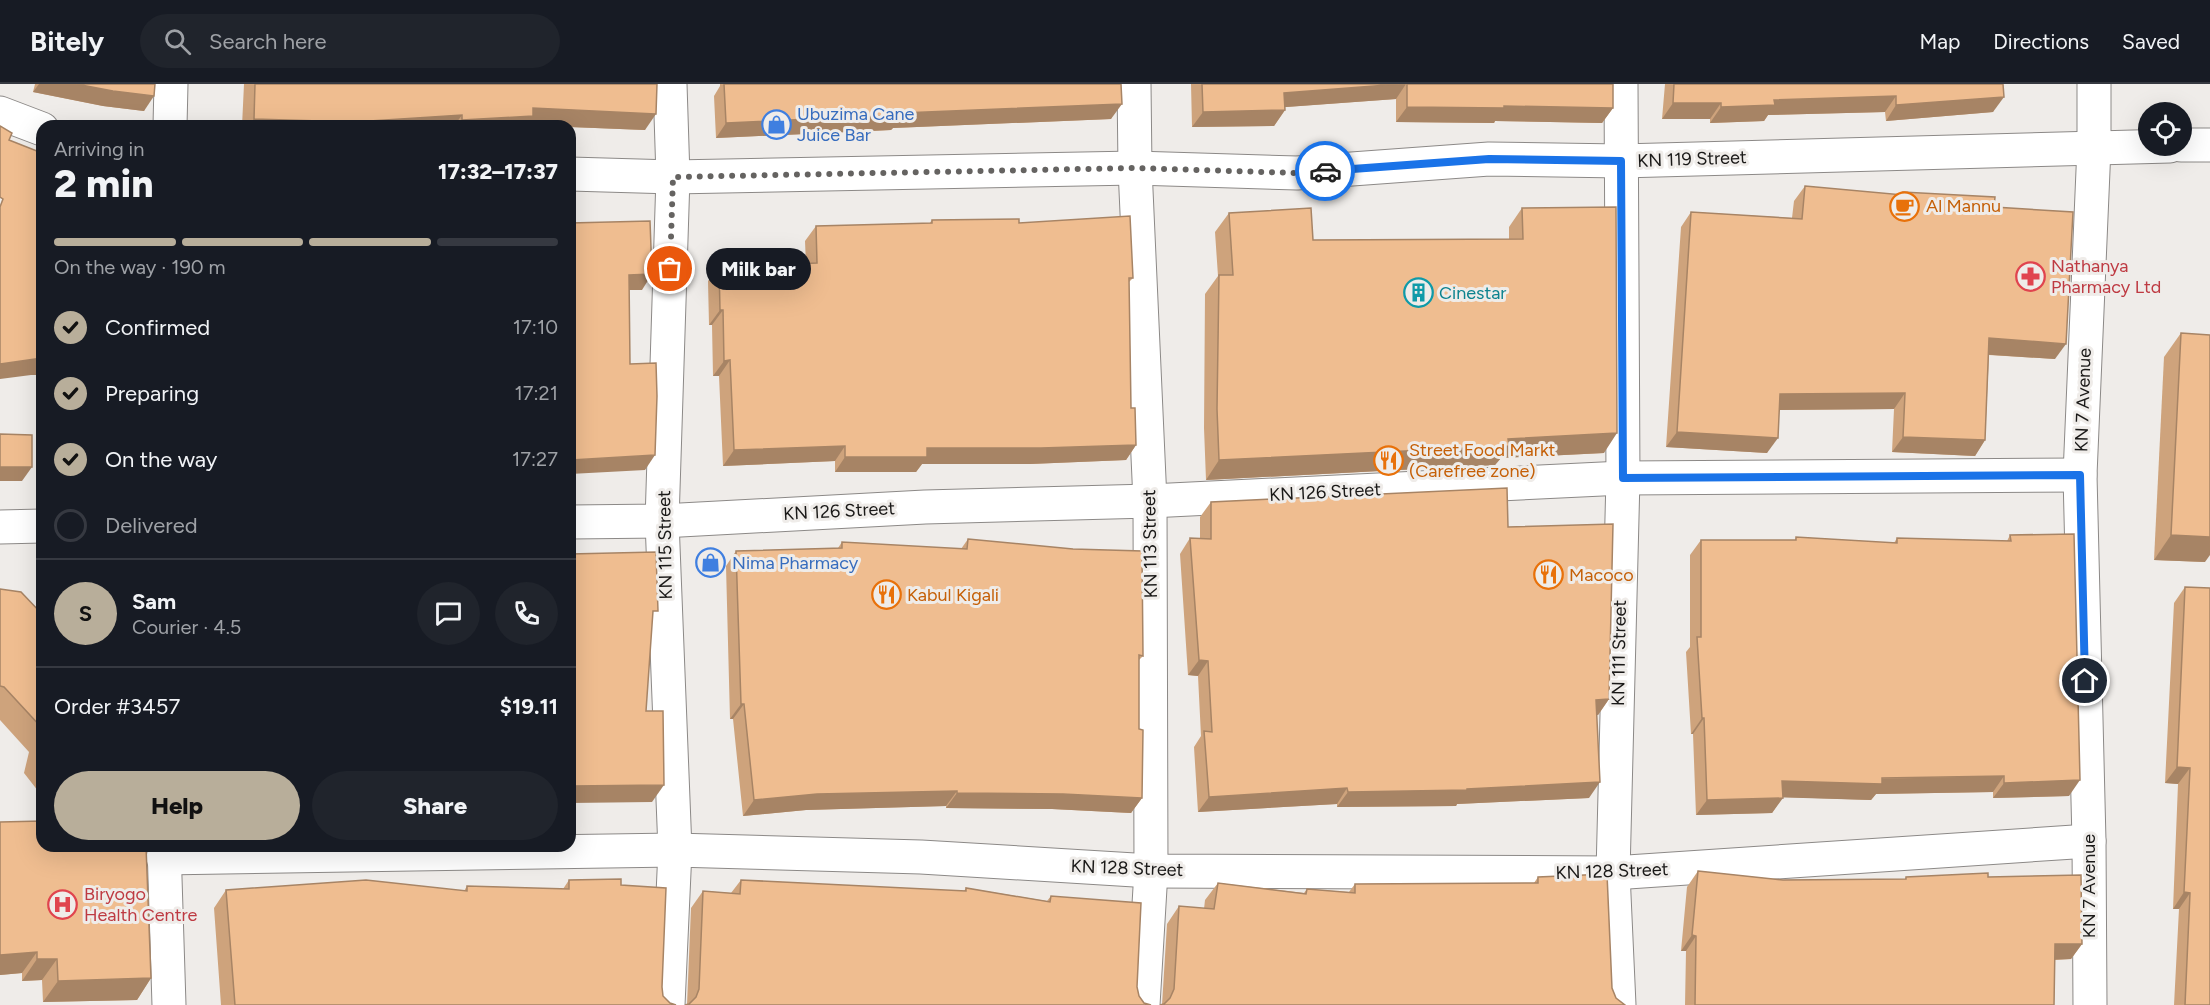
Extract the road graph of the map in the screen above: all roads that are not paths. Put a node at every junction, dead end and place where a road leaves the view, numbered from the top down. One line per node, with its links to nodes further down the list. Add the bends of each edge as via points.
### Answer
1 (171, 84): 7 (street)
2 (670, 84): 16 (street, KN 115 Street)
3 (1134, 84): 14 (street, KN 113 Street)
4 (1621, 84): 13 (street, KN 111 Street)
5 (2094, 84): 12 (street, KN 7 Avenue)
6 (0, 113): 8 (street)
7 (170, 120)
8 (36, 127)
9 (2192, 145): 10 (street)
10 (2210, 145)
11 (2138, 146): 12 (street, KN 119 Street)
12 (2094, 147): 13 (street, KN 119 Street); 17 (street, KN 7 Avenue)
13 (1621, 161): 14 (street, KN 119 Street, via 1489,159 1297,173); 18 (street, KN 111 Street)
14 (1135, 168): 16 (street, KN 119 Street); 19 (street, KN 113 Street)
15 (576, 174): 16 (street, KN 119 Street)
16 (673, 177): 20 (street, KN 115 Street)
17 (2080, 475): 18 (street, KN 126 Street); 24 (street, KN 7 Avenue)
18 (1623, 478): 19 (street, KN 126 Street); 29 (street, KN 111 Street)
19 (1150, 501): 20 (street, KN 126 Street, via 925,507); 28 (street, KN 113 Street)
20 (662, 521): 21 (street, KN 126 Street); 26 (street, KN 115 Street)
21 (576, 522)
22 (36, 526): 23 (street)
23 (0, 527)
24 (2089, 841): 29 (street, KN 128 Street); 34 (street, KN 7 Avenue)
25 (576, 850): 26 (street, KN 128 Street)
26 (675, 850): 28 (street, KN 128 Street, via 921,857); 31 (street, KN 115 Street)
27 (163, 852): 30 (street)
28 (1151, 871): 29 (street, KN 128 Street); 32 (street, KN 113 Street)
29 (1614, 873): 33 (street, KN 111 Street)
30 (169, 1005)
31 (668, 1005)
32 (1143, 1005)
33 (1620, 1005)
34 (2090, 1005)

